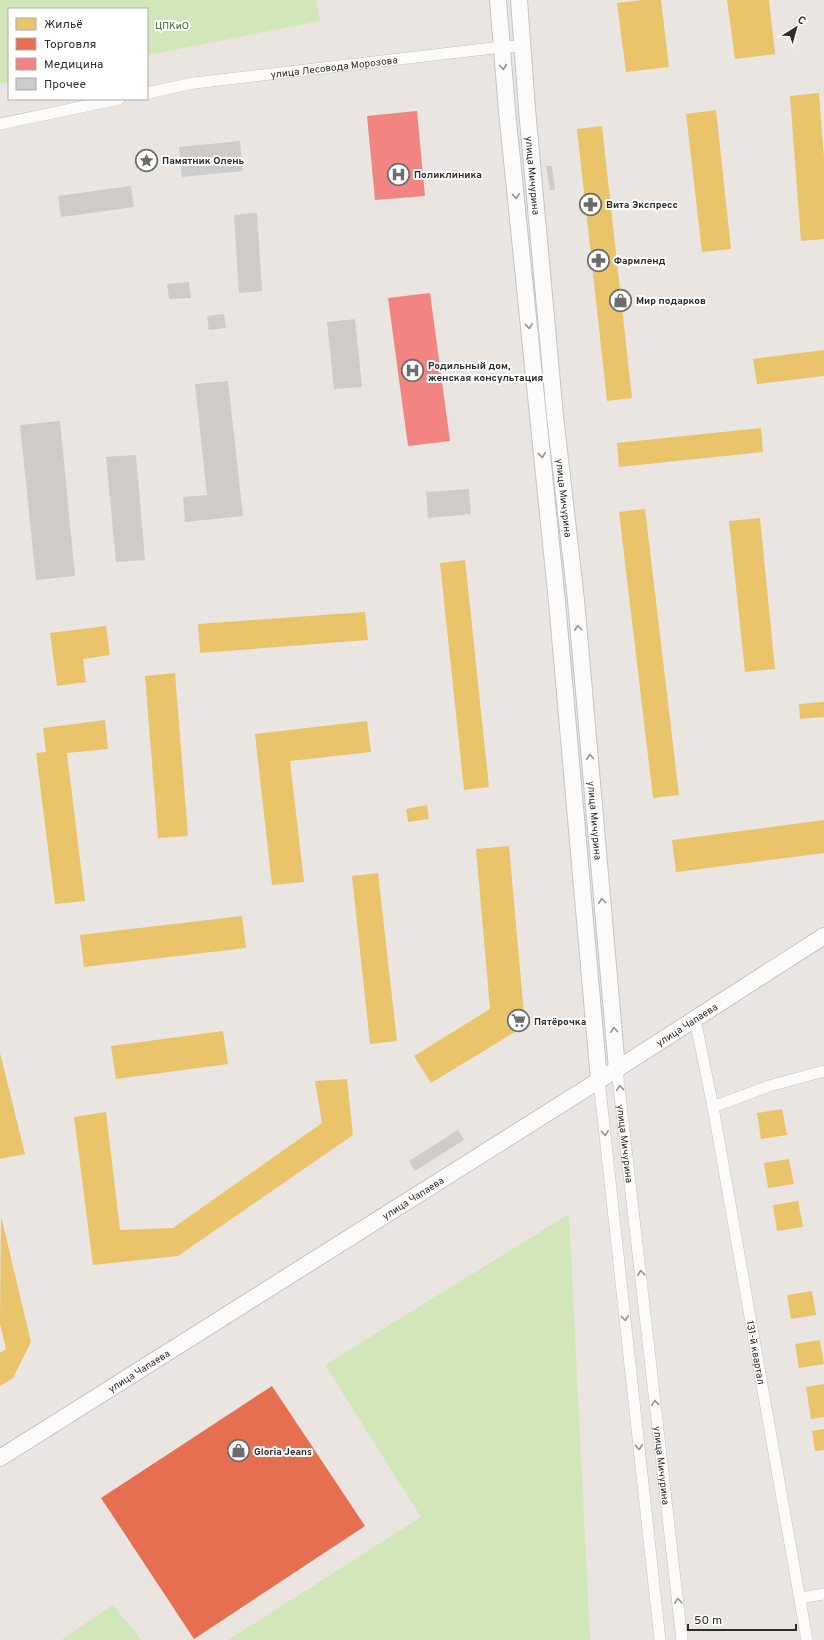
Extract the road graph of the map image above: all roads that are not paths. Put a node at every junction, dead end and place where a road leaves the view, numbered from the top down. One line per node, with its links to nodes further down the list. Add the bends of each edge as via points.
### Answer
1 (498, 0): 4 (street, улица Мичурина)
2 (519, 0): 3 (street, улица Мичурина)
3 (522, 46): 4 (street, улица Лесовода Морозова); 10 (street, улица Мичурина, one-way to 3, via 576,600 555,416)
4 (502, 48): 5 (street, улица Лесовода Морозова, via 194,83); 12 (street, улица Мичурина, one-way to 12, via 557,595)
5 (148, 93)
6 (114, 100): 7 (street)
7 (0, 124)
8 (824, 936): 9 (street, улица Чапаева)
9 (695, 1019): 10 (street, улица Чапаева); 13 (street, 131-й квартал)
10 (618, 1069): 12 (street, улица Чапаева); 18 (street, улица Мичурина, one-way to 10)
11 (824, 1071): 13 (street, via 769,1086)
12 (599, 1080): 14 (street, улица Чапаева); 17 (street, улица Мичурина, one-way to 17)
13 (713, 1107): 16 (street, 131-й квартал)
14 (0, 1458)
15 (824, 1594): 16 (street)
16 (800, 1598): 19 (street, 131-й квартал)
17 (660, 1640)
18 (682, 1640)
19 (807, 1640)

